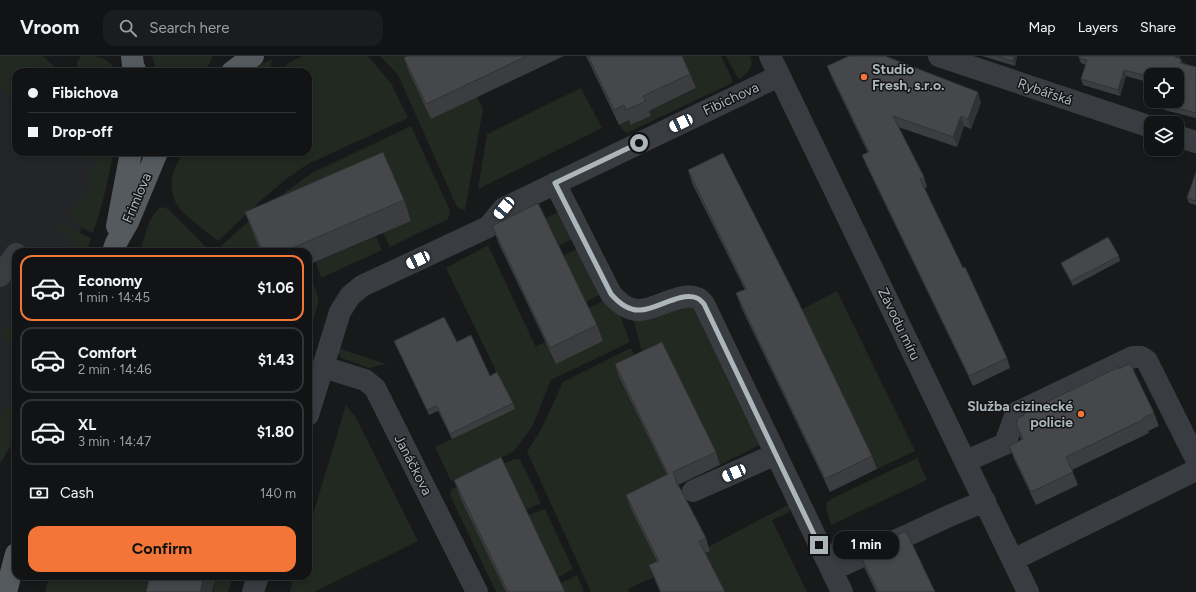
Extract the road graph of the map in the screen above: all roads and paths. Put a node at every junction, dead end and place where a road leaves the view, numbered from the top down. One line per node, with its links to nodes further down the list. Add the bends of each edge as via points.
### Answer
1 (132, 56): 6 (main road)
2 (232, 56): 7 (main road)
3 (253, 56): 8 (main road)
4 (770, 56): 9 (street, Závodu míru)
5 (939, 56): 10 (street, Rybářská)
6 (134, 68)
7 (229, 68)
8 (237, 68)
9 (779, 76): 15 (street, Fibichova); 23 (street, Závodu míru)
10 (1144, 125)
11 (1184, 138): 12 (street)
12 (1196, 142)
13 (130, 156): 16 (main road, Frimlova)
14 (155, 156): 16 (main road, Frimlova)
15 (555, 183): 19 (street, Fibichova, via 504,208 488,228 362,286 350,296 340,312); 21 (street, via 611,294 617,301 638,311 690,296 698,298 704,304)
16 (115, 248)
17 (12, 260): 18 (street)
18 (0, 276)
19 (323, 367): 20 (street, Fibichova); 33 (street, Janáčkova, via 365,380 375,388)
20 (312, 401)
21 (776, 454): 25 (street); 29 (street)
22 (1196, 459): 23 (street, via 1147,361 1141,357 1133,357 1016,413 1005,444)
23 (966, 461): 26 (street, Závodu míru)
24 (1196, 470): 27 (street)
25 (693, 491)
26 (985, 501): 27 (street, Závodu míru); 29 (street)
27 (1013, 560): 35 (street, Závodu míru)
28 (12, 569): 31 (main road)
29 (832, 570): 34 (street)
30 (257, 580): 32 (street)
31 (6, 592)
32 (253, 592)
33 (477, 592)
34 (842, 592)
35 (1028, 592)

